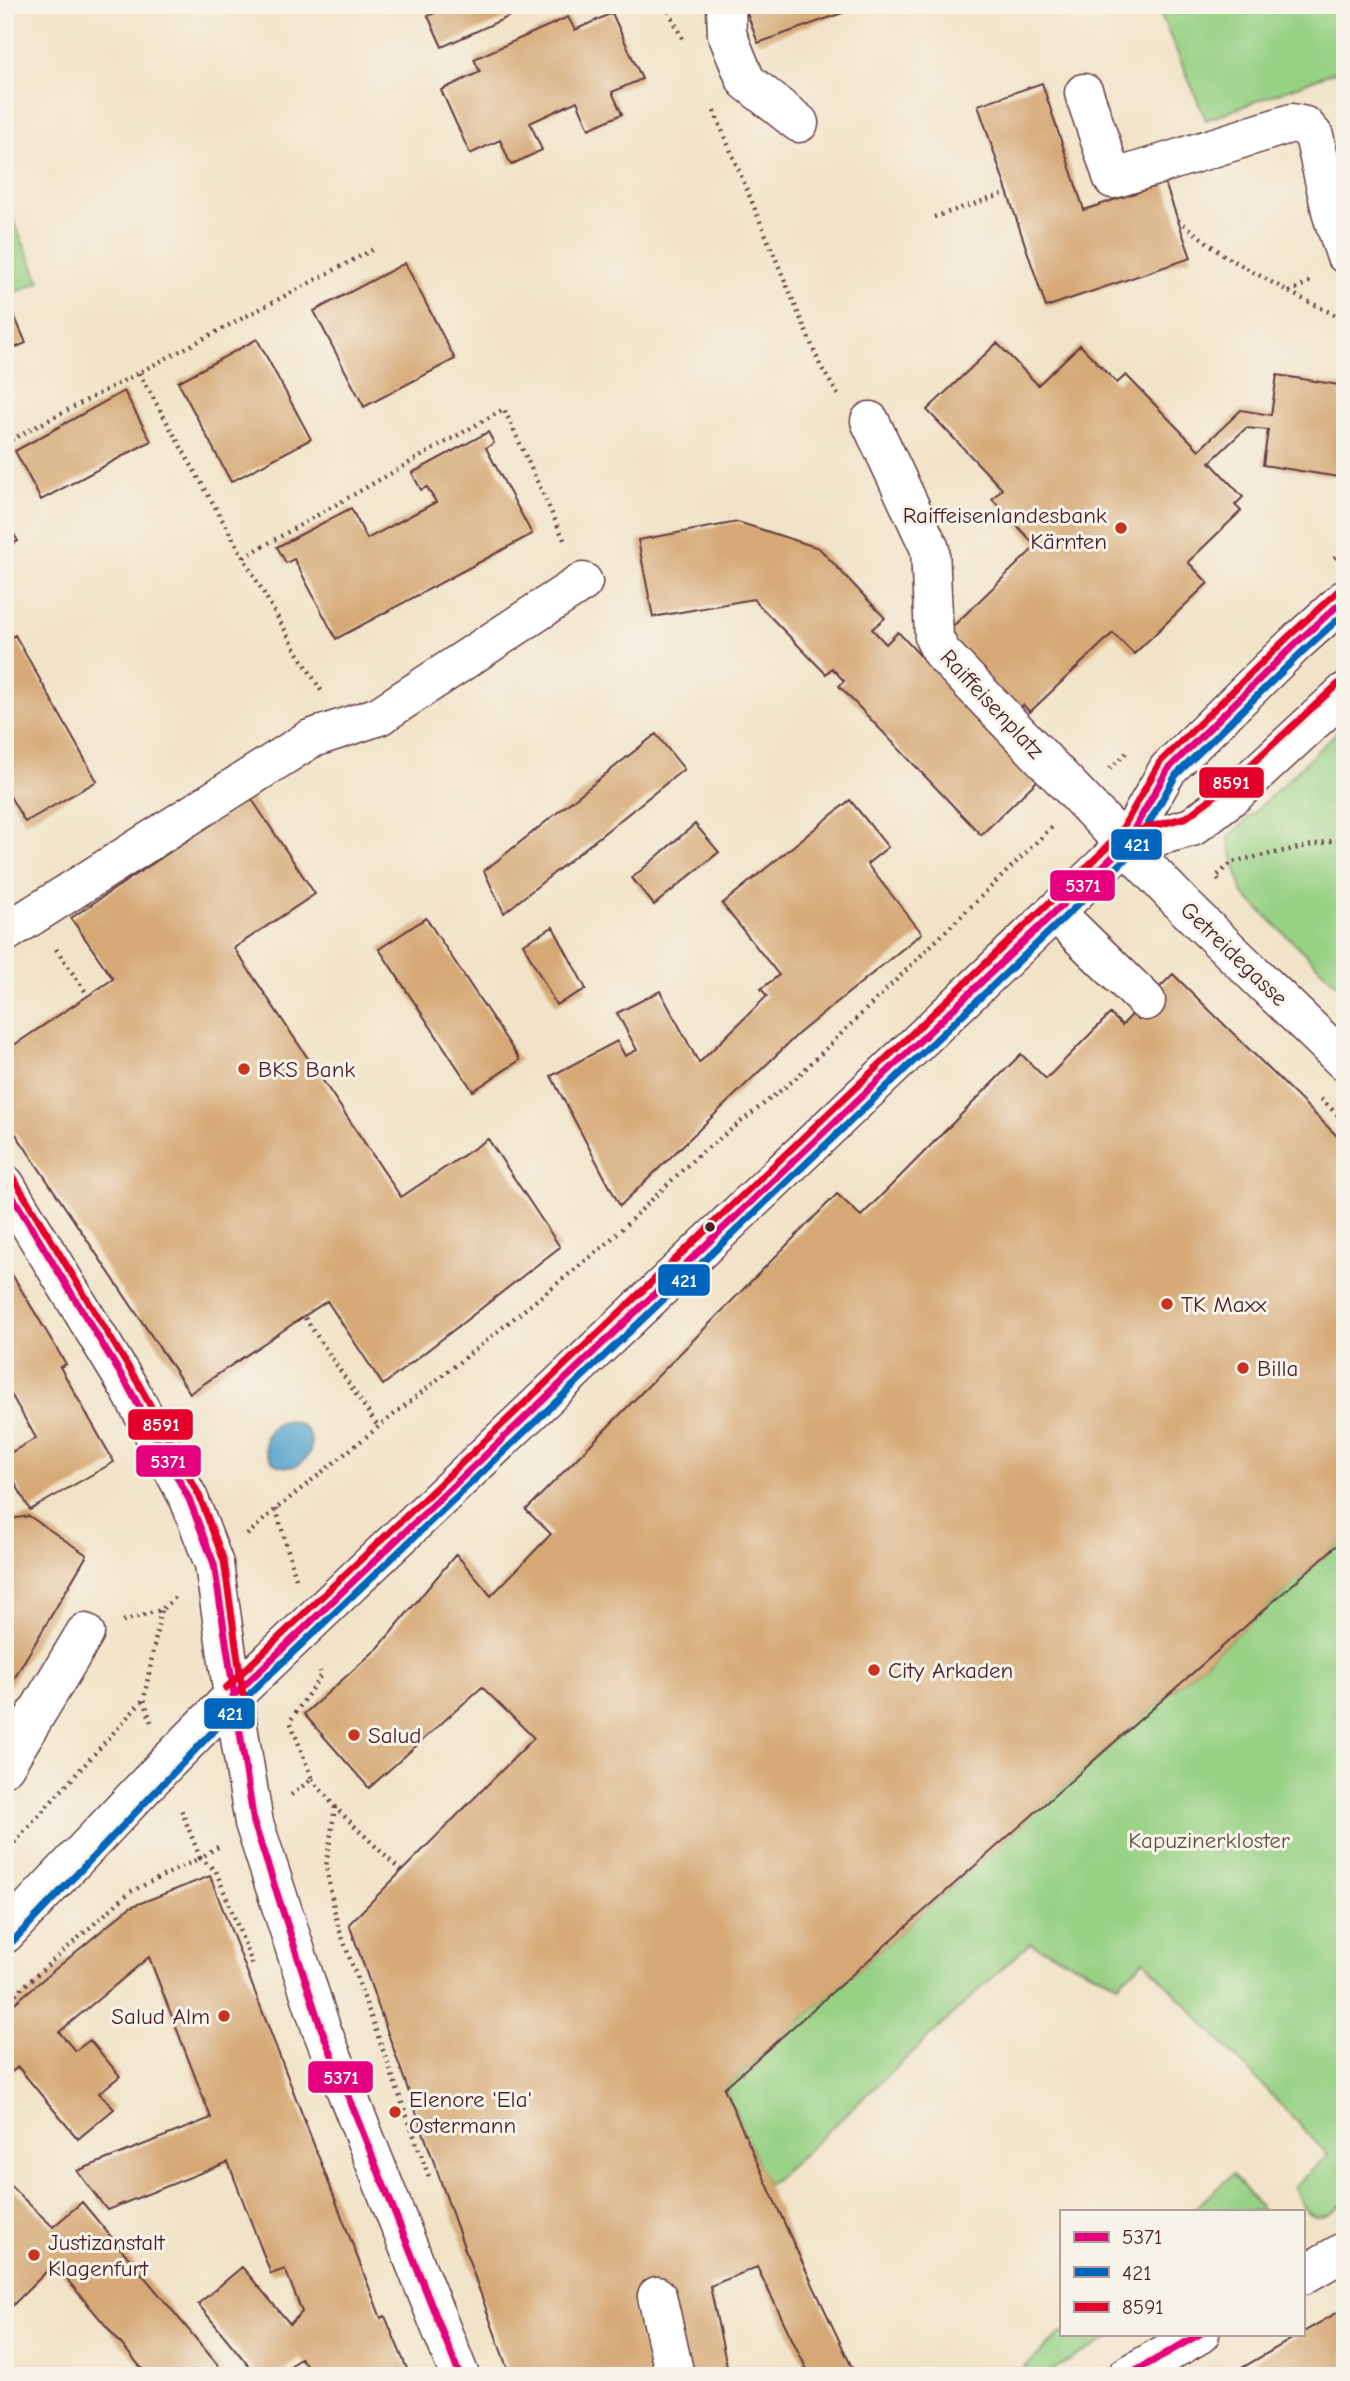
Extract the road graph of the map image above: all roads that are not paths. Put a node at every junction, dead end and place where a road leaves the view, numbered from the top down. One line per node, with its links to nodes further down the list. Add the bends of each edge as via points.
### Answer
1 (726, 5): 3 (main road, via 727,34 746,81)
2 (1083, 93): 4 (main road, via 1113,179 1292,123 1305,126 1314,136)
3 (799, 123)
4 (1345, 254)
5 (870, 421): 9 (main road, Raiffeisenplatz, via 930,549 934,638 941,652)
6 (583, 582): 11 (main road, via 379,716 310,739)
7 (1345, 599): 9 (main road, via 1168,769)
8 (1345, 692): 9 (main road, via 1236,793 1192,827)
9 (1125, 845): 10 (main road); 13 (main road, Getreidegasse)
10 (1055, 912): 12 (main road); 16 (main road)
11 (19, 923)
12 (1146, 1001)
13 (1345, 1062)
14 (5, 1184): 16 (main road, via 129,1388 189,1499 214,1564)
15 (85, 1633): 17 (main road)
16 (233, 1696): 18 (main road); 23 (main road, via 254,1823 321,2028)
17 (5, 1766)
18 (5, 1934)
19 (1345, 2251): 20 (main road)
20 (1304, 2274)
21 (657, 2296): 24 (main road)
22 (1197, 2336): 25 (main road)
23 (460, 2376)
24 (676, 2376)
25 (1127, 2376)

